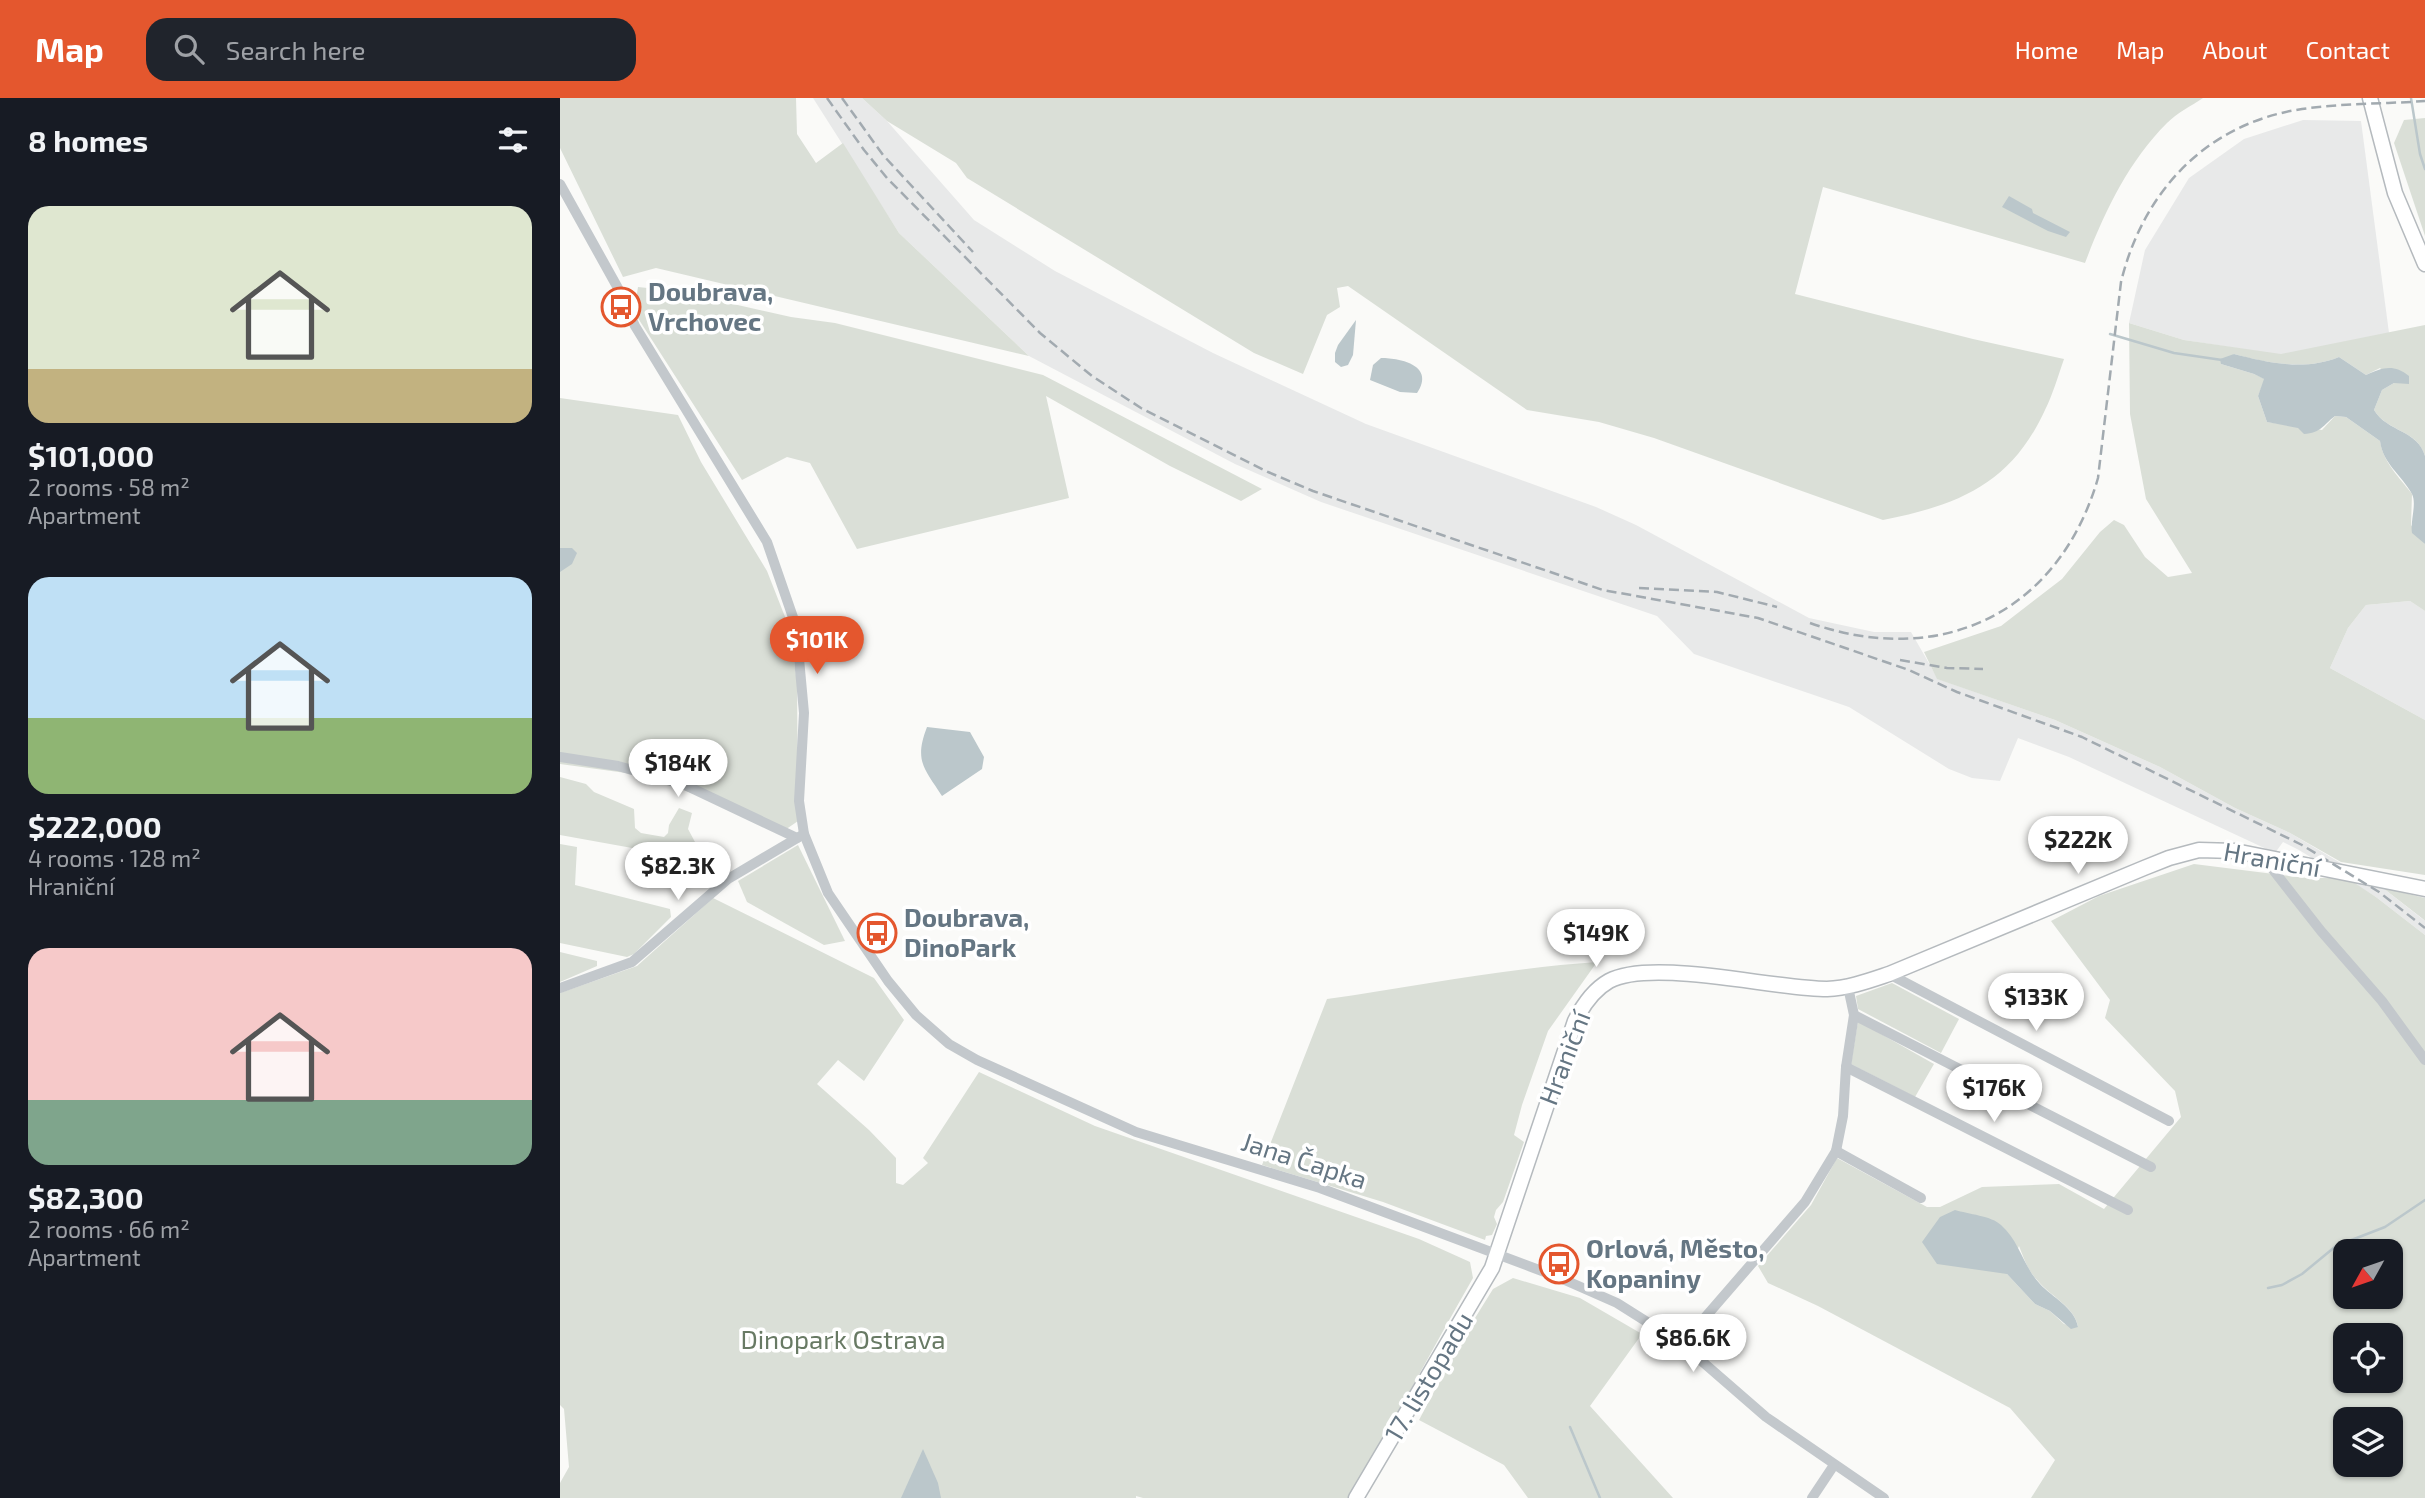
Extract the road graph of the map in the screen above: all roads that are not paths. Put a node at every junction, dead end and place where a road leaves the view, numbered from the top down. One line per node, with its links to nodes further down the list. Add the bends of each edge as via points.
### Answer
1 (2370, 98): 3 (main road, via 2395,193)
2 (560, 184): 5 (street, Jana Čapka, via 635,326 766,542 796,626 804,713)
3 (2423, 254)
4 (560, 757): 5 (street, via 618,766 685,785)
5 (800, 836): 10 (street, via 728,879 632,962); 19 (street, Jana Čapka, via 828,893 888,981 916,1015 949,1044 1136,1132 1320,1188)
6 (2263, 856): 7 (main road, Hraniční); 8 (main road, Hraniční, via 2210,850 2169,858); 12 (street)
7 (2425, 889)
8 (1889, 974): 9 (main road, Hraniční); 14 (street)
9 (1848, 987): 11 (street); 19 (main road, Hraniční, via 1648,972 1620,976 1601,987 1575,1021)
10 (560, 988)
11 (1854, 1015): 13 (street); 16 (street)
12 (2425, 1060)
13 (1846, 1067): 15 (street); 18 (street)
14 (2169, 1121)
15 (1836, 1151): 17 (street); 20 (street, via 1805,1202)
16 (2151, 1167)
17 (1921, 1198)
18 (2128, 1210)
19 (1497, 1254): 20 (street, Jana Čapka, via 1617,1303); 22 (main road, 17. listopadu, via 1486,1282)
20 (1682, 1344): 21 (street, Jana Čapka, via 1766,1417)
21 (1834, 1465): 23 (street); 24 (street, Jana Čapka)
22 (1356, 1498)
23 (1812, 1498)
24 (1884, 1498)

